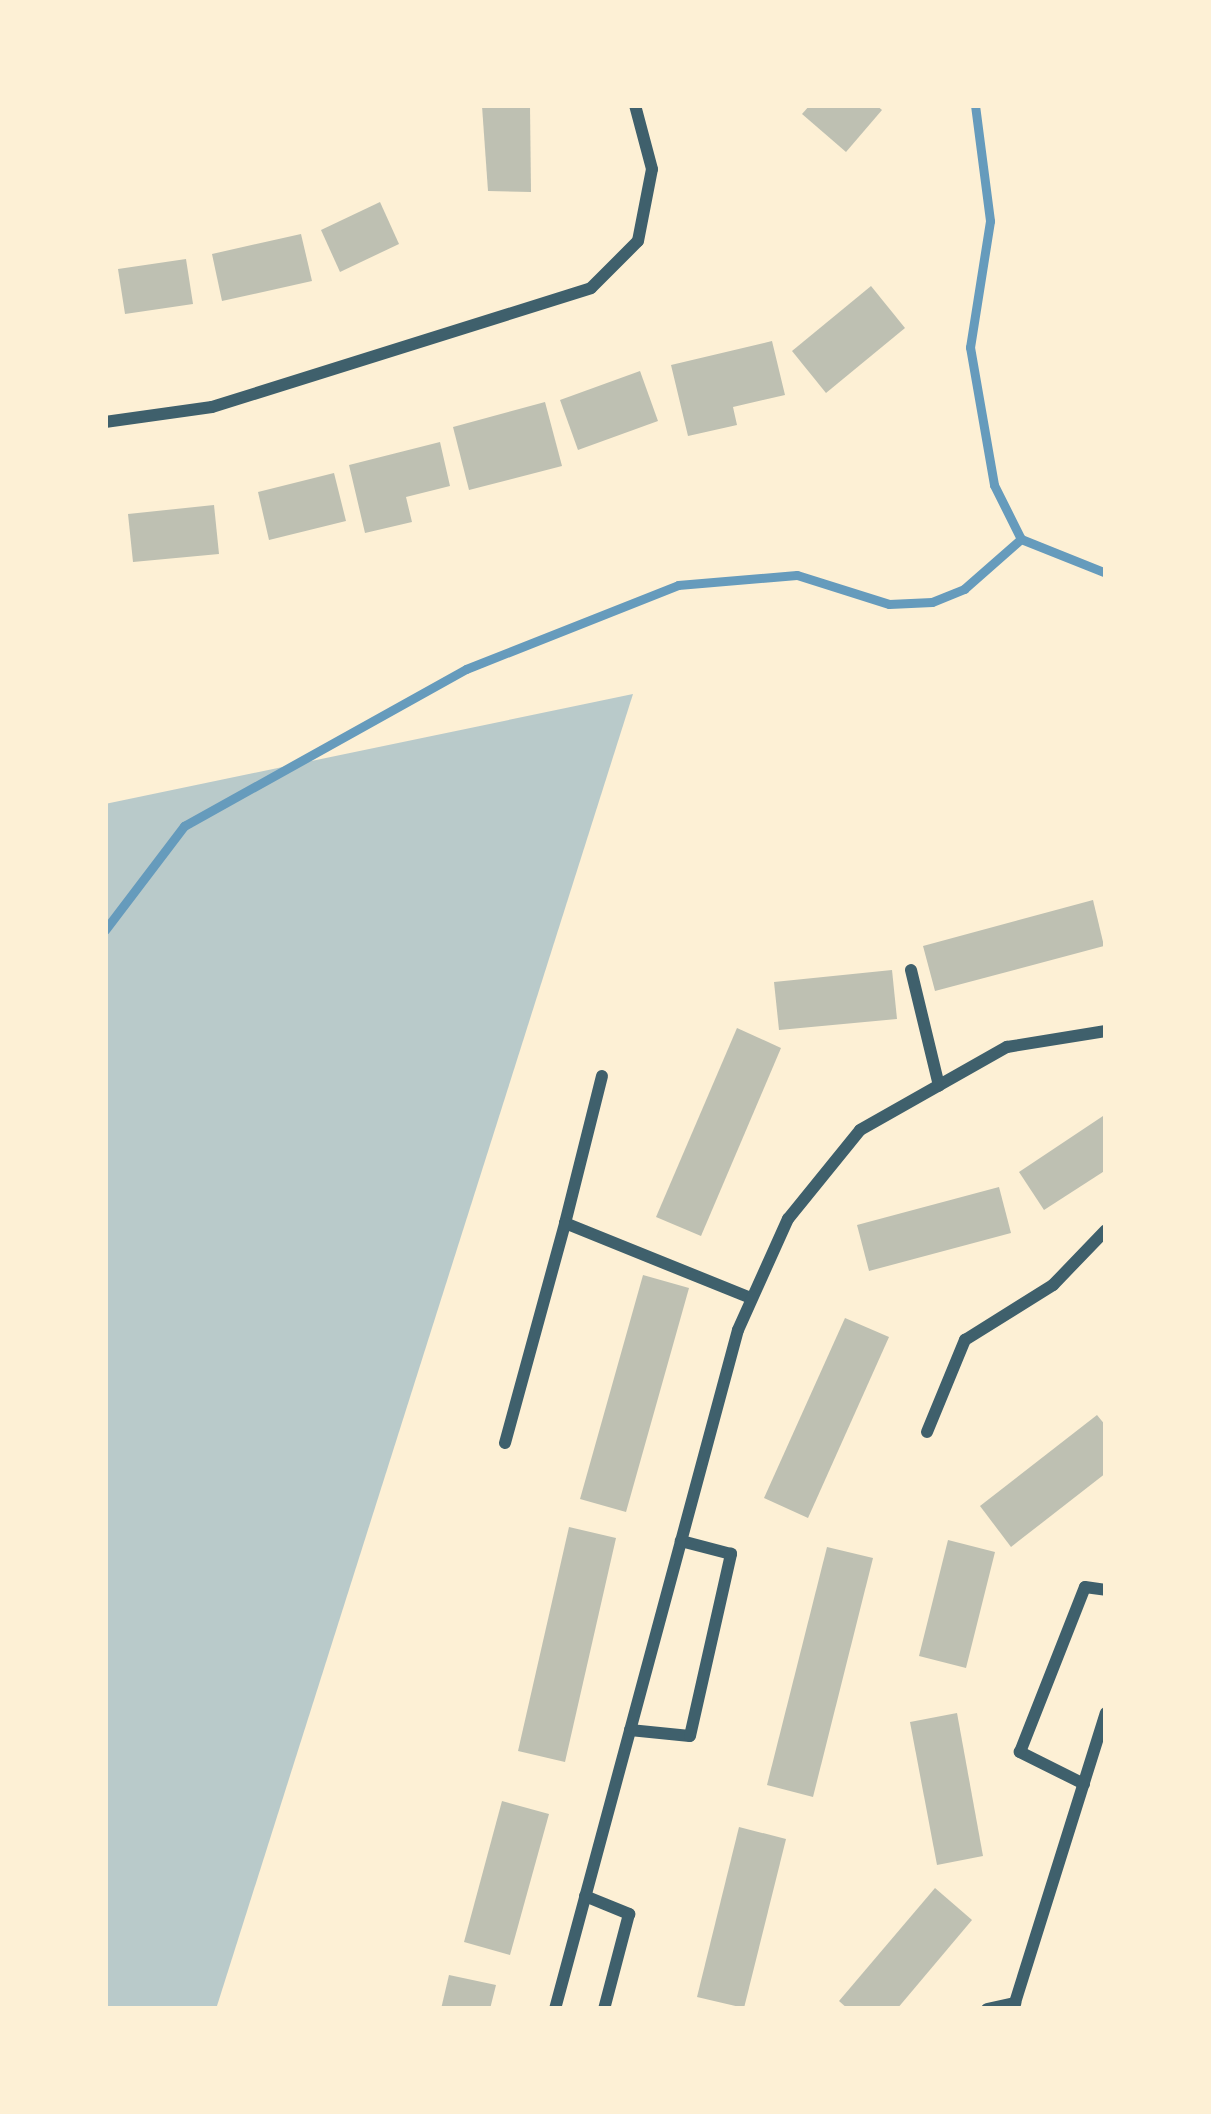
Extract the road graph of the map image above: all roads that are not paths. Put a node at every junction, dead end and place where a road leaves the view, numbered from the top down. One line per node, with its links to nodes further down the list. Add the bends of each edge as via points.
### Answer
1 (635, 105): 2 (street, via 652,169 638,242 591,288 212,407)
2 (105, 422)
3 (911, 970): 6 (street)
4 (1106, 1031): 6 (street, via 1007,1047)
5 (602, 1076): 7 (street)
6 (939, 1085): 9 (street, via 860,1130 788,1219)
7 (565, 1223): 9 (street); 11 (street)
8 (1106, 1230): 10 (street, via 1053,1286 965,1340)
9 (752, 1298): 12 (street)
10 (928, 1432)
11 (505, 1443)
12 (681, 1541): 15 (street); 15 (street, via 731,1554 690,1736)
13 (1106, 1590): 16 (street, via 1085,1587 1020,1752)
14 (1106, 1713): 16 (street)
15 (630, 1730): 17 (street)
16 (1084, 1784): 18 (street)
17 (586, 1896): 19 (street); 20 (street, via 629,1914)
18 (1014, 2006): 21 (street)
19 (555, 2009)
20 (604, 2009)
21 (987, 2009)

